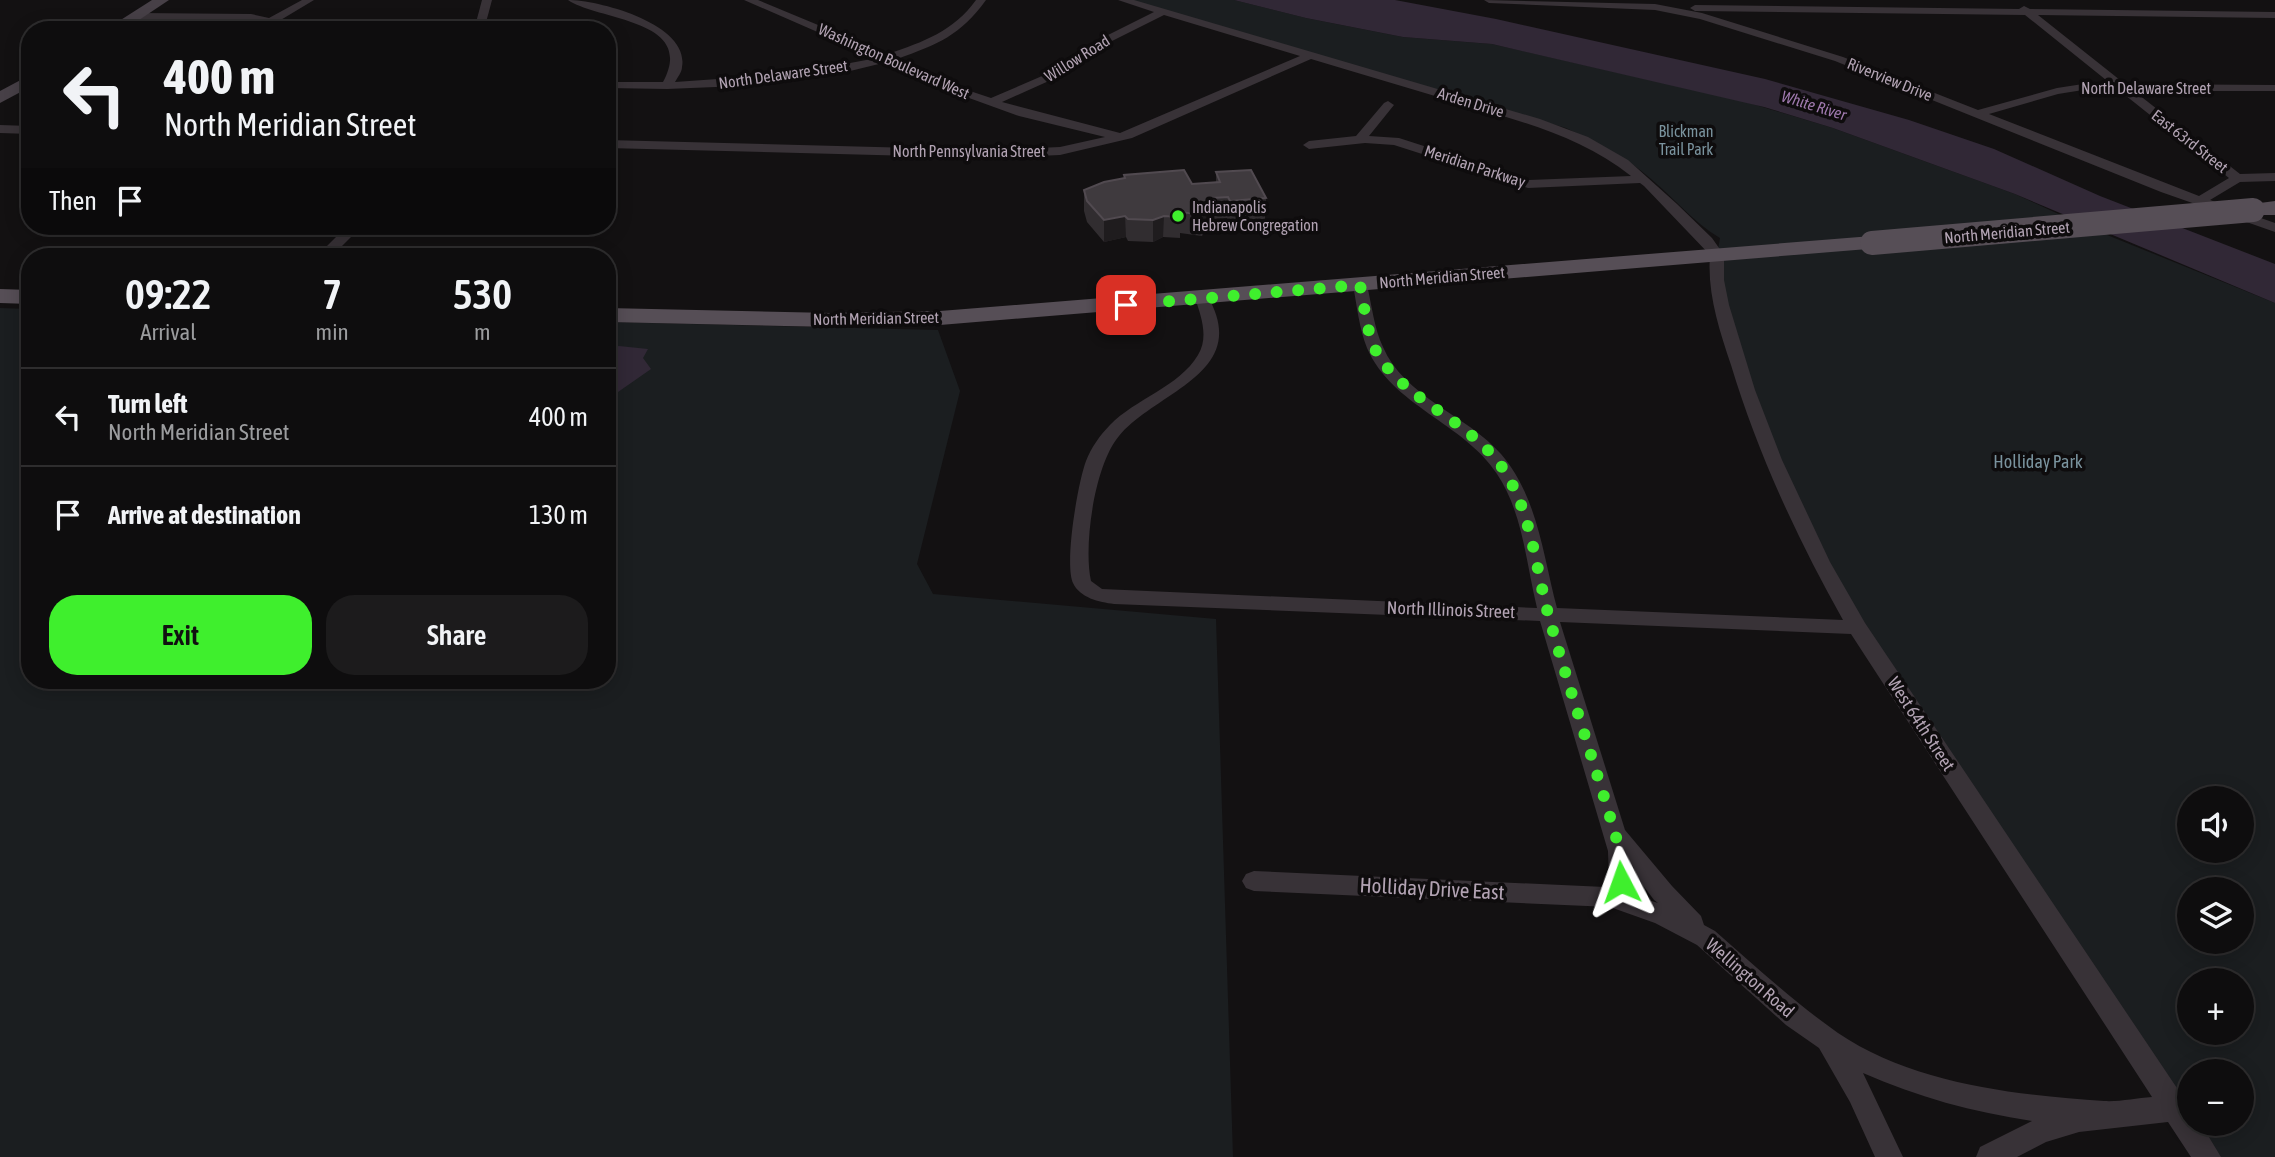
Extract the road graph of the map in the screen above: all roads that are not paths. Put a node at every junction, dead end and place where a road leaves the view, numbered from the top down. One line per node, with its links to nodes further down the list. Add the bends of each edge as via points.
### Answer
1 (162, 0): 16 (main road)
2 (309, 0): 20 (street)
3 (487, 0): 21 (street)
4 (573, 0): 27 (street, via 632,19 671,41 678,63)
5 (749, 0): 10 (street, Washington Boulevard West)
6 (981, 0): 23 (street, North Delaware Street, via 967,20 947,34)
7 (1124, 0): 13 (street, Arden Drive)
8 (1489, 0): 12 (street, Riverview Drive)
9 (2012, 0): 14 (street, East 63rd Street)
10 (777, 4): 23 (street, Washington Boulevard West)
11 (1697, 4): 12 (street); 14 (street); 17 (street)
12 (1643, 6): 17 (street, Riverview Drive)
13 (1163, 12): 18 (street, Arden Drive); 31 (street, Willow Road, via 1116,34 1067,69)
14 (2027, 12): 15 (street); 28 (street, East 63rd Street)
15 (2275, 15)
16 (136, 16): 19 (main road); 20 (street)
17 (1707, 18): 33 (street, Riverview Drive, via 1833,57)
18 (1187, 20): 22 (street, Arden Drive); 24 (street, Arden Drive)
19 (128, 21)
20 (271, 21)
21 (481, 21)
22 (1311, 55): 24 (street, North Pennsylvania Street); 41 (street, Arden Drive, via 1560,130 1609,154)
23 (883, 58): 27 (street, North Delaware Street, via 782,77); 31 (street, Washington Boulevard West)
24 (1292, 63): 36 (street, North Pennsylvania Street)
25 (21, 85): 30 (main road)
26 (616, 85): 27 (street, North Delaware Street)
27 (667, 86)
28 (2120, 86): 29 (street, North Delaware Street); 33 (street, North Delaware Street, via 2067,89); 42 (street, East 63rd Street)
29 (2275, 88)
30 (0, 98)
31 (991, 102): 36 (street, Washington Boulevard West)
32 (1388, 105): 37 (street)
33 (1978, 114): 43 (street, Riverview Drive)
34 (0, 129): 35 (street)
35 (21, 130)
36 (1122, 137): 38 (street, North Pennsylvania Street, via 1076,149 1014,154)
37 (1360, 139): 39 (street, Meridian Parkway); 41 (street, Meridian Parkway, via 1405,144 1524,183)
38 (616, 144)
39 (1309, 145)
40 (2275, 177): 42 (street)
41 (1642, 178): 48 (street, Arden Drive)
42 (2237, 178): 43 (street)
43 (2200, 201): 45 (street, Riverview Drive)
44 (2264, 209): 48 (main road, North Meridian Street, bridge)
45 (2275, 228)
46 (346, 235): 47 (street)
47 (332, 248)
48 (1717, 255): 49 (main road, North Meridian Street); 55 (street, West 64th Street, via 1715,273 1725,318 1763,438 1816,554)
49 (1360, 285): 52 (main road, North Meridian Street); 54 (street, via 1381,360 1473,438 1506,474 1524,516)
50 (0, 296): 51 (main road)
51 (21, 297)
52 (1202, 298): 53 (main road, North Meridian Street, via 900,319); 54 (street, North Illinois Street, via 1212,328 1207,354 1187,375 1117,428 1092,467 1078,564 1088,589 1126,598)
53 (616, 315)
54 (1549, 614): 55 (street, North Illinois Street); 56 (street)
55 (1857, 627): 61 (street, West 64th Street)
56 (1611, 820): 58 (street, via 1622,873); 59 (street, via 1640,866)
57 (1254, 881): 58 (street, Holliday Drive East)
58 (1611, 897): 59 (street, Wellington Road, via 1664,916)
59 (1706, 938): 60 (street, Wellington Road, via 1795,1017)
60 (1828, 1040): 62 (street, Wellington Road, via 1894,1073 1958,1094 2056,1111); 63 (street, Wellington Road, via 1860,1093)
61 (2175, 1109): 62 (street, Wellington Road); 65 (street, West 64th Street)
62 (2100, 1113): 64 (street, Wellington Road, via 2035,1131)
63 (1889, 1157)
64 (1990, 1157)
65 (2207, 1157)

